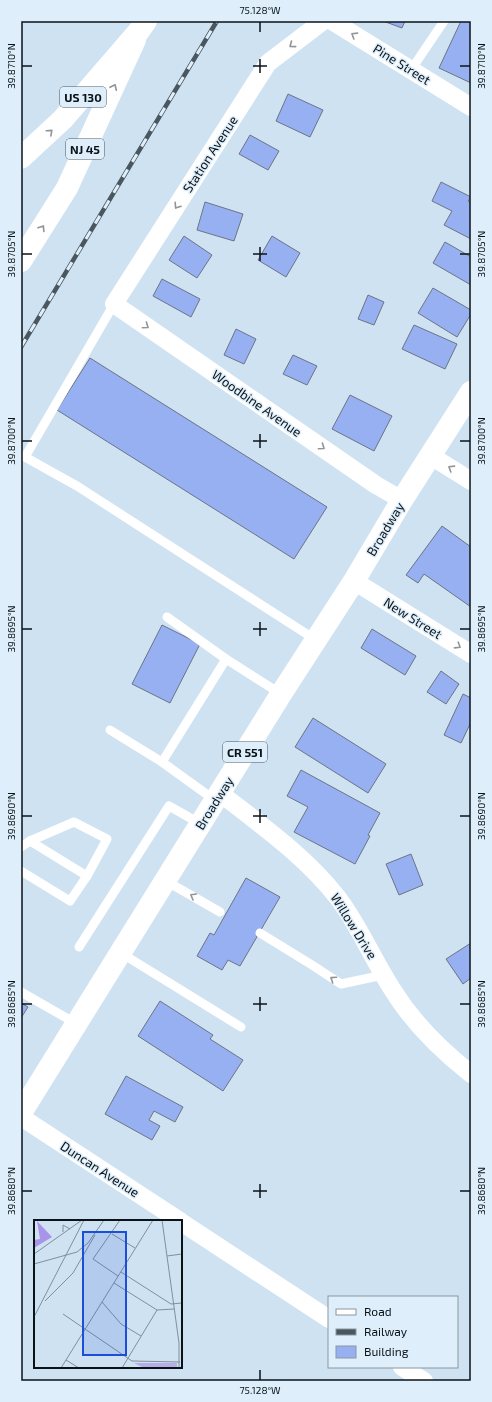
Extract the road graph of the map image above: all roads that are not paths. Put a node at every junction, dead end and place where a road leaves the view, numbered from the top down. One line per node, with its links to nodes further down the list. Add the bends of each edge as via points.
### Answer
1 (323, 21): 9 (street, Station Avenue, one-way to 9, via 268,63)
2 (332, 21): 5 (street, Pine Street, one-way to 2)
3 (444, 21): 5 (lane)
4 (142, 26): 7 (main road, US 130, one-way to 4, via 63,120); 8 (main road, NJ 45, one-way to 4, via 67,188)
5 (411, 70): 6 (street, Pine Street)
6 (471, 107)
7 (21, 158)
8 (21, 261)
9 (114, 304): 13 (street, Woodbine Avenue, one-way to 13, via 376,485); 16 (lane, via 26,457 77,486)
10 (471, 392): 11 (main road, Broadway / CR 551)
11 (431, 456): 12 (street, one-way to 11); 13 (main road, Broadway / CR 551)
12 (471, 481)
13 (402, 500): 14 (main road, Broadway / CR 551)
14 (354, 581): 16 (main road, Broadway / CR 551); 17 (street, New Street, one-way to 17)
15 (167, 617): 18 (lane)
16 (316, 640): 19 (main road, Broadway / CR 551)
17 (471, 654)
18 (226, 659): 19 (lane); 21 (lane)
19 (281, 694): 22 (main road, Broadway / CR 551)
20 (110, 730): 21 (lane)
21 (162, 762): 22 (lane)
22 (218, 797): 23 (main road, Broadway / CR 551); 33 (street, Willow Drive, via 291,848 325,882 353,921)
23 (201, 824): 28 (main road, Broadway / CR 551); 31 (lane, via 169,806)
24 (30, 841): 25 (lane); 27 (lane); 27 (lane, via 74,822 107,839)
25 (21, 847)
26 (21, 871): 27 (lane, via 70,901)
27 (87, 876)
28 (166, 881): 29 (lane, one-way to 28); 32 (main road, Broadway / CR 551)
29 (220, 912)
30 (260, 933): 33 (lane, one-way to 30, via 341,984)
31 (79, 947)
32 (121, 953): 35 (main road, Broadway / CR 551); 36 (lane)
33 (383, 975): 37 (street, Willow Drive, via 422,1029)
34 (21, 992): 35 (lane)
35 (77, 1024): 38 (main road, Broadway / CR 551)
36 (241, 1027)
37 (471, 1074)
38 (21, 1114)
39 (21, 1117): 40 (street, Duncan Avenue)
40 (178, 1220)
41 (182, 1222): 42 (street, Duncan Avenue)
42 (328, 1318)
43 (404, 1368): 44 (street)
44 (424, 1381)

